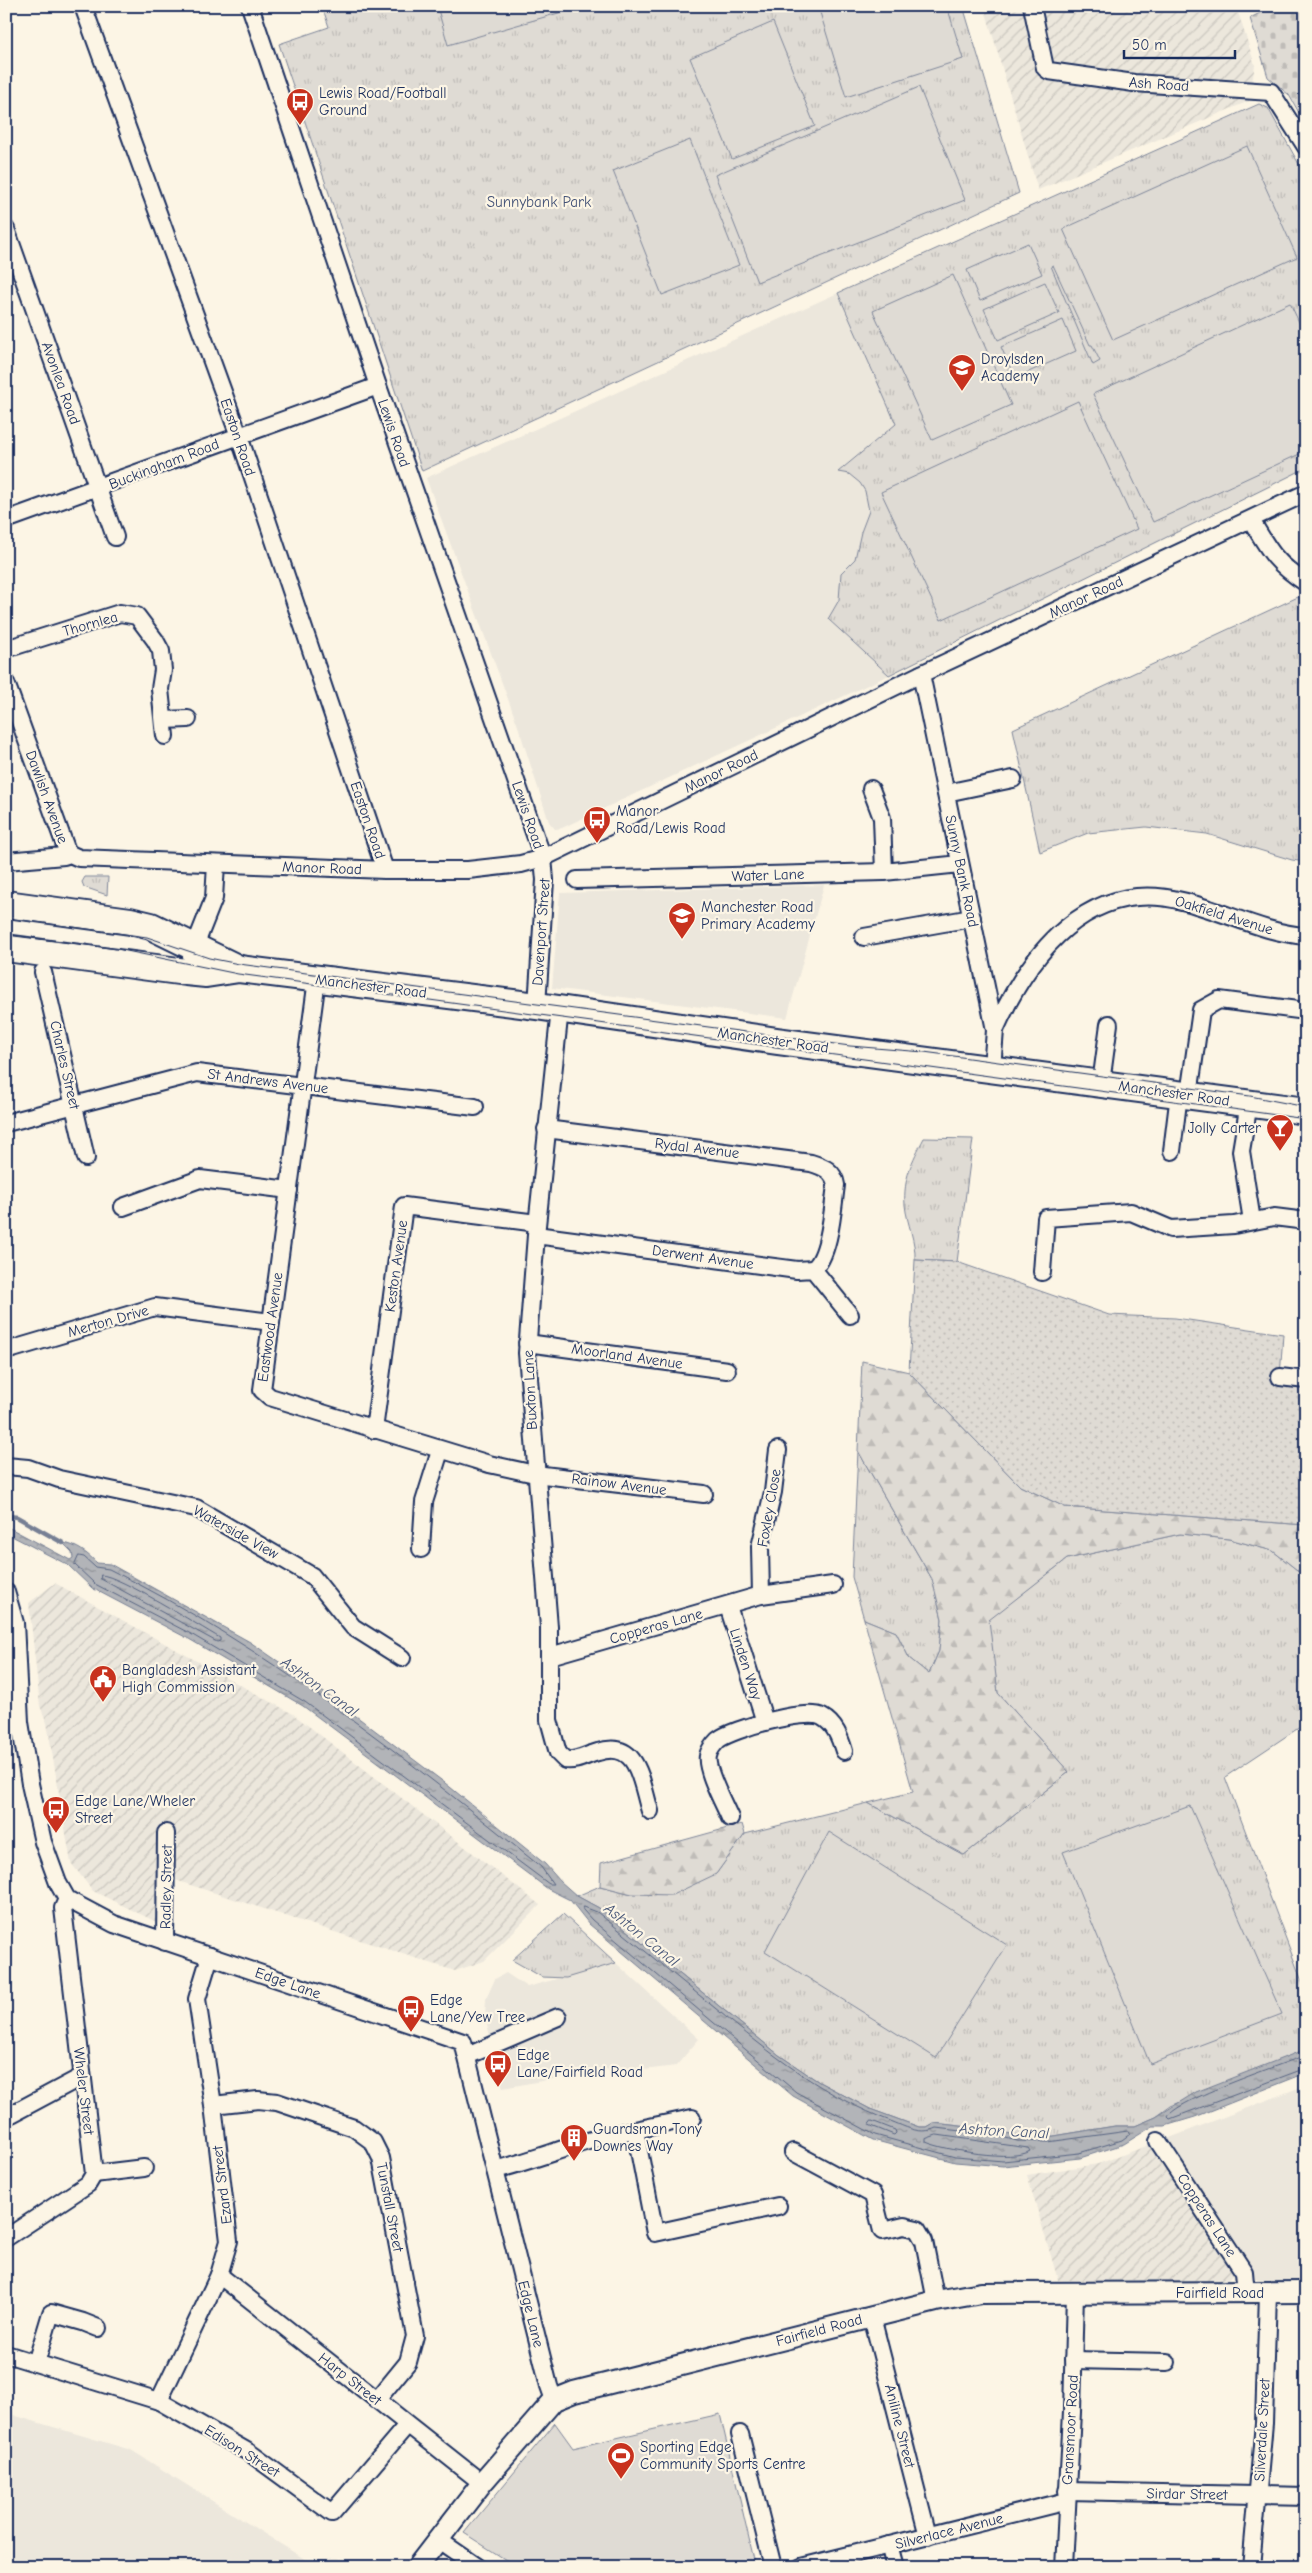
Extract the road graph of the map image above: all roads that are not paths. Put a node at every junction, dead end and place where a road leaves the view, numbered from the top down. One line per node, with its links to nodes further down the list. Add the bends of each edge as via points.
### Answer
1 (83, 6): 7 (street, Easton Road)
2 (250, 6): 6 (street, Lewis Road)
3 (1032, 6): 4 (street, Ash Road, via 1045,68 1049,71 1134,83 1271,92)
4 (1306, 148)
5 (6, 229): 8 (street, Avonlea Road)
6 (378, 386): 7 (street, Buckingham Road); 22 (street, Lewis Road)
7 (238, 436): 8 (street, Buckingham Road); 26 (street, Easton Road)
8 (98, 488): 10 (street, Buckingham Road); 12 (street, Avonlea Road)
9 (1306, 494): 11 (street, Manor Road)
10 (6, 520)
11 (1251, 520): 13 (street, via 1273,557 1284,569); 15 (street, Manor Road)
12 (115, 537)
13 (1306, 583)
14 (6, 649): 17 (street, Thornlea, via 120,613 137,616 160,651 165,728)
15 (921, 674): 20 (street, Sunny Bank Road); 22 (street, Manor Road)
16 (6, 683): 21 (street, Dawlish Avenue)
17 (188, 719)
18 (1013, 779): 20 (street)
19 (871, 789): 27 (street, via 882,818)
20 (946, 793): 25 (street, Sunny Bank Road)
21 (70, 854): 23 (street, Manor Road); 24 (street, Manor Road, via 79,858)
22 (543, 858): 26 (street, Manor Road, via 468,870); 39 (street, Davenport Street)
23 (6, 861)
24 (216, 864): 26 (street, Manor Road); 33 (street, via 214,898)
25 (960, 864): 27 (street, Water Lane); 30 (street, Sunny Bank Road)
26 (385, 870)
27 (884, 872): 28 (street, Water Lane)
28 (576, 880)
29 (6, 904): 33 (main road, Manchester Road, via 130,921 160,930)
30 (972, 918): 32 (street); 42 (street, Sunny Bank Road)
31 (1306, 936): 42 (street, Oakfield Avenue, via 1270,930 1182,901 1149,896 1118,899 1076,920 1054,938 1027,972)
32 (864, 937)
33 (193, 947): 35 (main road, Manchester Road); 37 (street)
34 (6, 948): 37 (main road, Manchester Road)
35 (239, 969): 37 (main road, Manchester Road, via 206,974); 38 (main road, Manchester Road)
36 (44, 972): 48 (street, Charles Street)
37 (186, 972)
38 (317, 979): 39 (main road, Manchester Road); 45 (street, Eastwood Avenue)
39 (548, 1008): 43 (main road, Manchester Road); 52 (street, Buxton Lane)
40 (1306, 1011): 46 (street, via 1219,1000 1201,1010)
41 (1109, 1024): 44 (street)
42 (995, 1030): 43 (street, Sunny Bank Road)
43 (992, 1069): 44 (main road, Manchester Road)
44 (1101, 1083): 46 (main road, Manchester Road)
45 (303, 1084): 48 (street, St Andrews Avenue, via 197,1072); 49 (street, St Andrews Avenue); 55 (street, Eastwood Avenue)
46 (1184, 1095): 47 (main road, Manchester Road); 53 (street)
47 (1249, 1103): 50 (main road, Manchester Road); 57 (street, via 1241,1152)
48 (75, 1104): 51 (street, St Andrews Avenue); 54 (street, Charles Street)
49 (476, 1107)
50 (1306, 1111)
51 (6, 1123)
52 (546, 1128): 59 (street, Buxton Lane); 60 (street, Rydal Avenue, via 811,1163 825,1168 835,1179 836,1186 824,1254)
53 (1172, 1151)
54 (86, 1158)
55 (289, 1190): 56 (street, via 200,1179); 63 (street, Eastwood Avenue)
56 (123, 1207)
57 (1252, 1221): 58 (street, via 1274,1217); 61 (street, via 1171,1229 1131,1212 1046,1218)
58 (1306, 1221)
59 (536, 1229): 60 (street, Derwent Avenue, via 797,1270); 64 (street, Buxton Lane); 69 (street, Keston Avenue, via 404,1206)
60 (813, 1269): 62 (street)
61 (1042, 1272)
62 (850, 1315)
63 (271, 1322): 65 (street, Merton Drive, via 155,1307); 69 (street, Eastwood Avenue, via 262,1390 270,1397)
64 (527, 1343): 66 (street, Moorland Avenue); 73 (street, Buxton Lane)
65 (6, 1351)
66 (727, 1370)
67 (1280, 1377): 68 (street)
68 (1306, 1380)
69 (374, 1430): 71 (street, Eastwood Avenue)
70 (778, 1450): 78 (street, Foxley Close, via 773,1492 760,1547)
71 (440, 1451): 73 (street, Eastwood Avenue); 75 (street, via 424,1502)
72 (6, 1466): 81 (street, Waterside View, via 28,1468 59,1479 196,1508 312,1576 353,1627)
73 (535, 1474): 74 (street, Rainow Avenue); 80 (street, Buxton Lane)
74 (704, 1494)
75 (421, 1549)
76 (833, 1585): 78 (street, Copperas Lane)
77 (6, 1592): 87 (street, via 16,1623 20,1722 30,1784 43,1842)
78 (761, 1595): 79 (street, Copperas Lane)
79 (728, 1606): 80 (street, Copperas Lane); 82 (street, Linden Way)
80 (550, 1656): 84 (street, Buxton Lane, via 551,1732 561,1758 571,1761 618,1749 628,1754 635,1762)
81 (402, 1658)
82 (765, 1722): 83 (street, via 805,1714 822,1717 837,1732); 85 (street, via 719,1739 708,1757 710,1770)
83 (844, 1751)
84 (650, 1811)
85 (730, 1818)
86 (166, 1833): 88 (street, Radley Street)
87 (67, 1899): 88 (street, Edge Lane, via 114,1924); 92 (street, Wheler Street, via 63,1908)
88 (165, 1942): 89 (street, Edge Lane)
89 (210, 1956): 91 (street, Edge Lane, via 463,2042); 93 (street, Ezard Street, via 197,1999)
90 (558, 2017): 91 (street)
91 (467, 2056): 100 (street, Edge Lane)
92 (81, 2077): 94 (street); 101 (street, Wheler Street)
93 (213, 2105): 104 (street, Ezard Street, via 229,2241); 116 (street, Tunstall Street, via 258,2100 277,2102 354,2128 373,2142 381,2158 415,2336 408,2362)
94 (6, 2116)
95 (692, 2118): 96 (street)
96 (635, 2130): 100 (street, via 598,2136 537,2159); 102 (street, via 655,2232)
97 (1158, 2141): 107 (street, Copperas Lane, via 1244,2272)
98 (793, 2152): 109 (street, via 873,2195 882,2231 904,2226 917,2229 924,2241)
99 (144, 2168): 101 (street)
100 (495, 2170): 117 (street, Edge Lane)
101 (94, 2174): 103 (street, via 88,2184)
102 (778, 2206)
103 (6, 2238)
104 (219, 2276): 116 (street, Harp Street); 118 (street, Ezard Street)
105 (1074, 2292): 107 (street, Fairfield Road); 109 (street, Fairfield Road, via 1000,2292); 113 (street, Gransmoor Road)
106 (1306, 2292): 108 (street, Fairfield Road)
107 (1246, 2293): 108 (street, Fairfield Road)
108 (1268, 2293): 122 (street, Silverdale Street)
109 (936, 2301): 110 (street, Fairfield Road)
110 (872, 2317): 117 (street, Fairfield Road, via 584,2389); 125 (street, Aniline Street)
111 (98, 2328): 115 (street, via 50,2313)
112 (6, 2354): 115 (street, Edison Street)
113 (1074, 2360): 114 (street); 123 (street, Gransmoor Road)
114 (1167, 2362)
115 (36, 2363): 118 (street, Edison Street)
116 (377, 2400): 119 (street, Harp Street)
117 (554, 2400): 121 (street, Fairfield Road)
118 (159, 2402): 119 (street, Edison Street, via 250,2453 332,2513)
119 (407, 2425): 121 (street, Harp Street)
120 (740, 2434): 130 (street)
121 (482, 2483): 126 (street, Fairfield Road)
122 (1258, 2495): 123 (street, Sirdar Street); 124 (street, Sirdar Street); 134 (street, Silverdale Street)
123 (1067, 2496): 125 (street, Silverlace Avenue); 133 (street, Gransmoor Road)
124 (1306, 2496)
125 (928, 2536): 127 (street, Silverlace Avenue)
126 (437, 2539): 128 (street, Fairfield Road); 129 (street)
127 (889, 2545): 131 (street, Silverlace Avenue); 132 (street)
128 (417, 2567)
129 (478, 2567)
130 (773, 2567)
131 (802, 2567)
132 (895, 2567)
133 (1064, 2567)
134 (1251, 2567)

